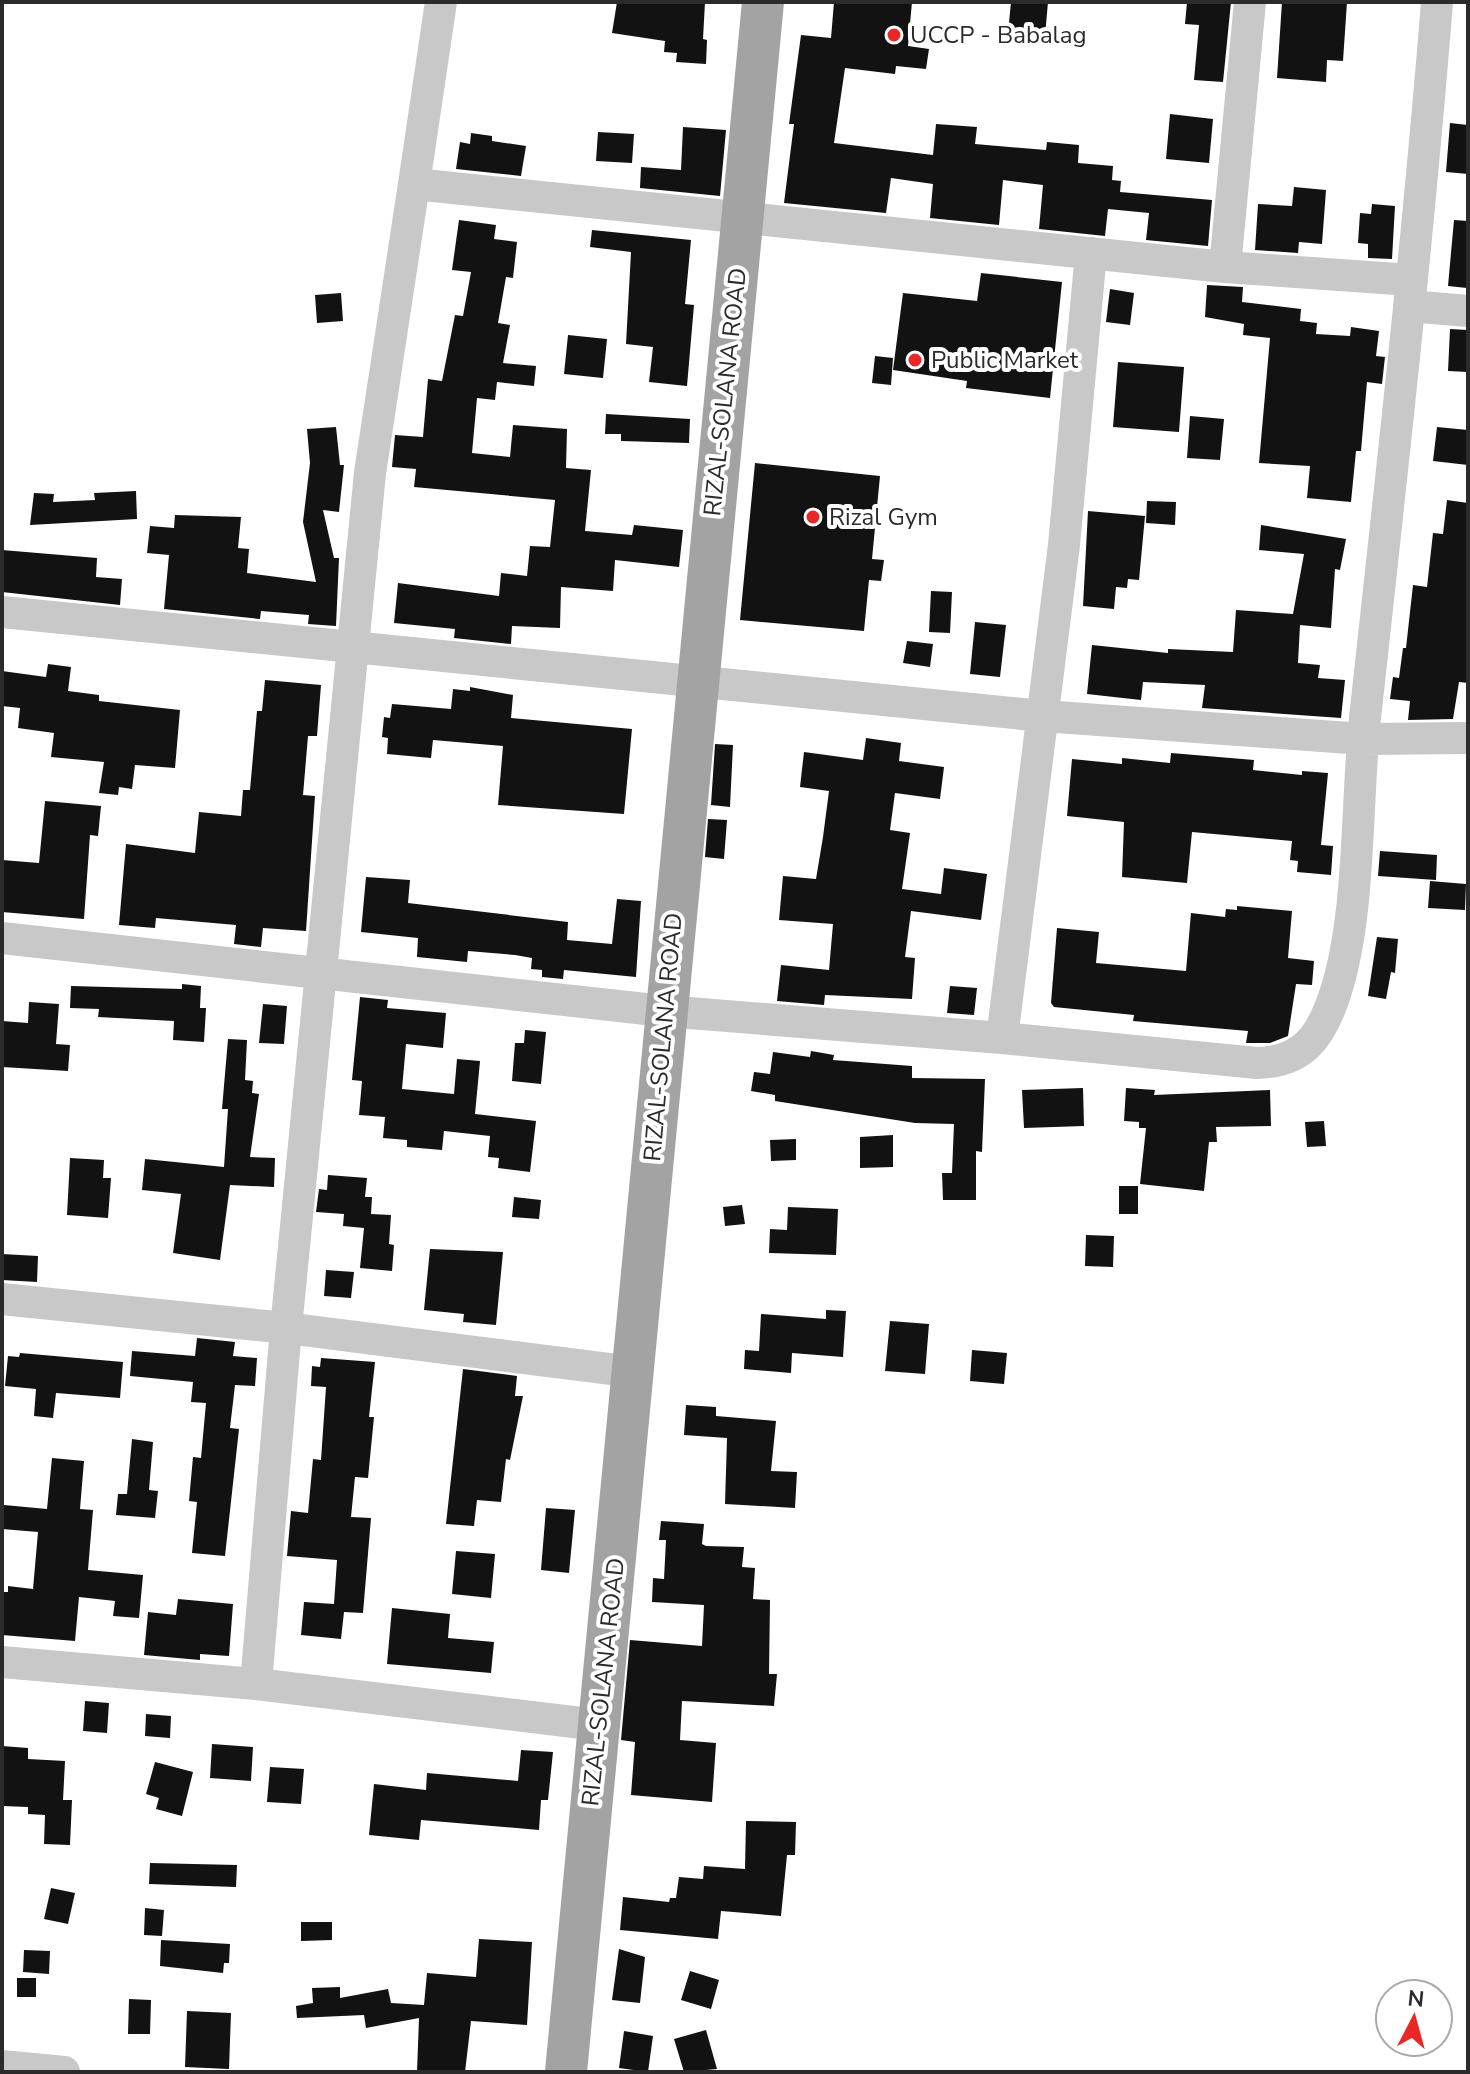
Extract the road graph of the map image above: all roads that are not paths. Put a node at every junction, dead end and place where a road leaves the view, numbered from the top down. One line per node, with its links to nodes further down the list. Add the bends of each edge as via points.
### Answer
1 (441, 2): 5 (street)
2 (763, 2): 6 (main road, RIZAL-SOLANA ROAD)
3 (1250, 2): 8 (street)
4 (1437, 2): 9 (street)
5 (414, 184): 6 (street); 12 (street, via 370,473)
6 (742, 216): 7 (street); 13 (main road, RIZAL-SOLANA ROAD)
7 (1091, 253): 8 (street); 14 (street)
8 (1225, 267): 9 (street)
9 (1410, 293): 10 (street); 16 (street)
10 (1468, 311)
11 (2, 612): 12 (street)
12 (355, 649): 13 (street); 18 (street)
13 (697, 681): 14 (street); 19 (main road, RIZAL-SOLANA ROAD)
14 (1043, 716): 16 (street); 20 (street)
15 (1468, 738): 16 (street)
16 (1363, 739): 20 (street, via 1351,908 1341,970 1325,1018 1304,1049 1291,1059 1257,1063)
17 (2, 938): 18 (street)
18 (323, 972): 19 (street); 22 (street)
19 (664, 1011): 20 (street); 23 (main road, RIZAL-SOLANA ROAD)
20 (1002, 1038)
21 (2, 1299): 22 (street)
22 (286, 1328): 23 (street); 25 (street)
23 (634, 1372): 26 (main road, RIZAL-SOLANA ROAD)
24 (2, 1662): 25 (street)
25 (256, 1684): 26 (street)
26 (598, 1725): 29 (main road, RIZAL-SOLANA ROAD)
27 (2, 2066): 28 (street)
28 (64, 2072)
29 (566, 2072)

